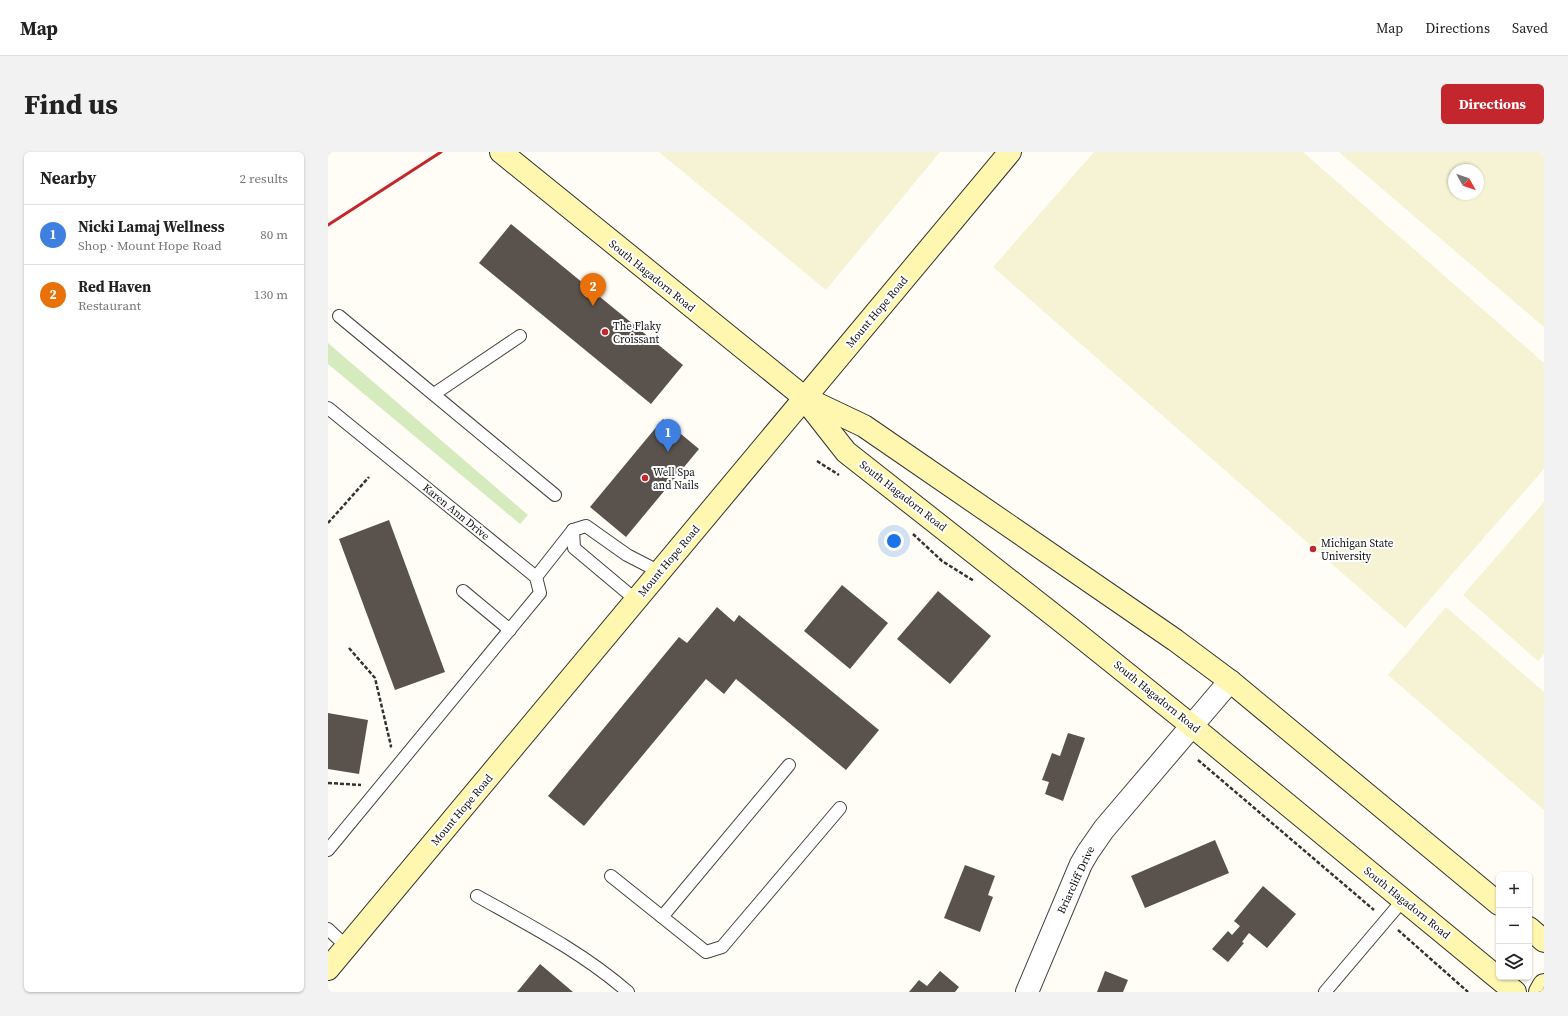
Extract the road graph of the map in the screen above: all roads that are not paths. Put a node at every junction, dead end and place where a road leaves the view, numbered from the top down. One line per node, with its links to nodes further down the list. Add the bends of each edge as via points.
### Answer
1 (501, 152): 6 (street, South Hagadorn Road)
2 (1010, 152): 6 (street, Mount Hope Road)
3 (339, 316): 5 (lane)
4 (520, 336): 5 (lane)
5 (434, 394): 8 (lane)
6 (804, 398): 10 (street, Mount Hope Road); 15 (street, South Hagadorn Road, via 864,426 1094,583); 16 (street, South Hagadorn Road, via 846,452)
7 (328, 408): 11 (lane, Karen Ann Drive)
8 (555, 495)
9 (573, 530): 10 (lane, via 586,526 627,555); 11 (lane); 13 (lane, via 574,548)
10 (660, 572): 13 (street, Mount Hope Road)
11 (536, 577): 14 (lane, via 540,593)
12 (463, 591): 14 (lane)
13 (636, 600): 28 (street, Mount Hope Road)
14 (510, 630): 19 (lane)
15 (1230, 681): 16 (street, Briarcliff Drive); 23 (street, South Hagadorn Road)
16 (1192, 726): 22 (street, South Hagadorn Road); 32 (street, Briarcliff Drive, via 1104,829 1088,852)
17 (790, 765): 24 (lane)
18 (840, 808): 24 (lane, via 722,947 706,952)
19 (328, 850)
20 (611, 876): 24 (lane)
21 (477, 896): 31 (lane, via 568,947)
22 (1403, 900): 33 (lane); 34 (street, South Hagadorn Road)
23 (1496, 902)
24 (662, 917)
25 (328, 929): 28 (lane)
26 (1532, 931): 27 (street)
27 (1544, 941)
28 (347, 946): 29 (street, Mount Hope Road)
29 (328, 969)
30 (1544, 985): 35 (street)
31 (628, 992)
32 (1027, 992)
33 (1325, 992)
34 (1515, 992)
35 (1540, 992)

